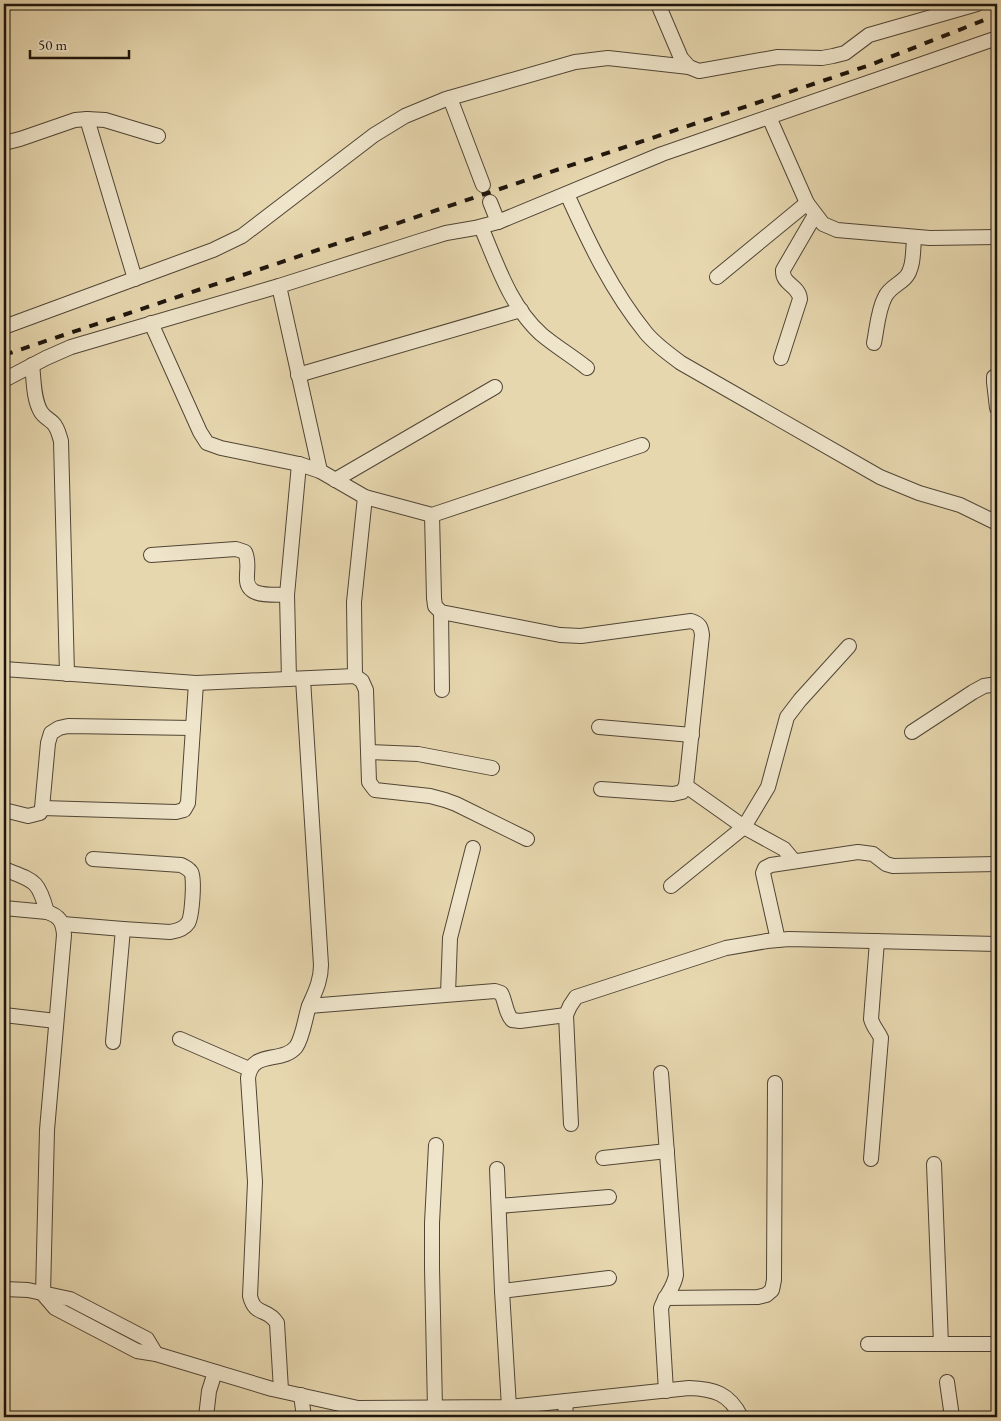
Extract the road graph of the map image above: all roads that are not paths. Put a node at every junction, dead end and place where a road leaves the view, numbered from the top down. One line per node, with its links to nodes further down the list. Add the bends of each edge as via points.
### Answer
1 (658, 4): 4 (street, via 681,58)
2 (976, 4): 4 (street, via 869,35 845,52 833,56 778,57 699,71)
3 (997, 38): 6 (street)
4 (689, 67): 5 (street, via 608,58 575,62)
5 (450, 98): 10 (street); 20 (street, via 405,116 374,135 242,236)
6 (769, 117): 11 (street, via 662,154); 13 (street)
7 (87, 119): 8 (street, via 105,120); 9 (street); 20 (street)
8 (158, 136)
9 (4, 143)
10 (483, 186)
11 (567, 194): 15 (street); 40 (street, via 609,279 647,334 664,350 681,363 880,477)
12 (490, 202): 15 (street)
13 (807, 203): 14 (street); 19 (street)
14 (815, 215): 17 (street, via 823,224 837,230); 26 (street, via 783,270 784,281 796,288 800,299)
15 (498, 222): 16 (street)
16 (481, 227): 21 (street, via 428,238); 22 (street, via 510,294)
17 (914, 237): 18 (street); 25 (street, via 911,268 904,279 885,295)
18 (997, 237)
19 (717, 277)
20 (135, 278): 24 (street)
21 (279, 286): 23 (street); 29 (street)
22 (521, 310): 28 (street, via 541,334); 29 (street)
23 (151, 323): 27 (street, via 71,347); 35 (street, via 207,443)
24 (4, 327)
25 (874, 343)
26 (781, 358)
27 (32, 365): 31 (street); 46 (street, via 40,410 54,424 61,441)
28 (588, 368)
29 (298, 375): 36 (street)
30 (997, 375): 33 (street, via 994,382)
31 (4, 380)
32 (495, 387): 37 (street)
33 (997, 408)
34 (642, 445): 39 (street)
35 (299, 464): 36 (street); 42 (street)
36 (320, 471): 37 (street)
37 (335, 480): 38 (street)
38 (365, 497): 39 (street); 47 (street, via 354,602)
39 (432, 515): 43 (street, via 434,598)
40 (997, 523)
41 (151, 555): 42 (street, via 236,549 245,552 248,559 246,580 249,589 256,594)
42 (287, 595): 48 (street)
43 (441, 612): 51 (street); 55 (street, via 580,636 691,621 698,623 702,635)
44 (849, 646): 62 (street, via 787,716 768,787)
45 (4, 670): 46 (street)
46 (66, 674): 49 (street)
47 (355, 676): 48 (street); 56 (street, via 366,690)
48 (296, 679): 49 (street); 78 (street, via 321,965 319,982)
49 (196, 683): 53 (street)
50 (997, 684): 54 (street, via 984,686)
51 (442, 690)
52 (599, 727): 55 (street)
53 (193, 728): 60 (street, via 59,728 51,733 48,743); 60 (street, via 188,803 184,810)
54 (912, 732)
55 (692, 735): 58 (street)
56 (369, 752): 57 (street, via 418,754); 63 (street, via 369,782 375,790 445,800)
57 (492, 768)
58 (686, 786): 59 (street, via 682,792 673,794); 62 (street)
59 (601, 789)
60 (42, 808): 61 (street, via 40,813 28,816)
61 (4, 810)
62 (744, 827): 66 (street, via 784,849); 69 (street)
63 (527, 839)
64 (473, 848): 77 (street, via 450,938)
65 (92, 859): 73 (street, via 181,865 192,872 190,920 186,926 170,932)
66 (794, 861): 67 (street, via 858,852 874,854 893,866); 74 (street, via 765,868)
67 (997, 864)
68 (4, 869): 71 (street, via 32,880 39,887)
69 (671, 886)
70 (4, 908): 71 (street)
71 (46, 912): 72 (street, via 57,916)
72 (63, 924): 73 (street); 81 (street)
73 (123, 929): 83 (street)
74 (778, 940): 75 (street); 80 (street, via 726,948 576,997)
75 (877, 941): 76 (street); 91 (street, via 870,1019 878,1031 880,1048)
76 (997, 944)
77 (448, 994): 78 (street); 80 (street, via 501,993 512,1020)
78 (309, 1006): 84 (street, via 297,1046)
79 (4, 1015): 81 (street)
80 (566, 1015): 87 (street)
81 (56, 1021): 99 (street, via 47,1130)
82 (180, 1040): 84 (street)
83 (113, 1042)
84 (249, 1069): 106 (street, via 256,1182 250,1296 256,1309 272,1316 277,1323)
85 (661, 1073): 89 (street)
86 (775, 1083): 100 (street, via 772,1290 758,1298)
87 (571, 1124)
88 (436, 1145): 111 (street, via 432,1250)
89 (667, 1152): 90 (street); 100 (street, via 676,1275 675,1284)
90 (603, 1158)
91 (870, 1159)
92 (934, 1164): 102 (street)
93 (497, 1169): 95 (street)
94 (609, 1198): 95 (street)
95 (498, 1206): 98 (street)
96 (609, 1278): 98 (street)
97 (4, 1289): 99 (street)
98 (502, 1291): 110 (street)
99 (43, 1294): 104 (street, via 70,1299 147,1339 156,1354)
100 (665, 1298): 107 (street, via 661,1308)
101 (868, 1344): 102 (street)
102 (941, 1344): 103 (street)
103 (997, 1344)
104 (215, 1372): 106 (street); 114 (street)
105 (947, 1382): 118 (street)
106 (281, 1390): 108 (street)
107 (666, 1391): 109 (street); 117 (street, via 710,1389 725,1397)
108 (301, 1395): 113 (street, via 358,1408); 115 (street)
109 (566, 1401): 110 (street); 116 (street)
110 (509, 1407): 112 (street)
111 (435, 1408): 112 (street); 113 (street)
112 (475, 1412)
113 (411, 1413)
114 (206, 1417)
115 (304, 1417)
116 (565, 1417)
117 (740, 1417)
118 (952, 1417)

